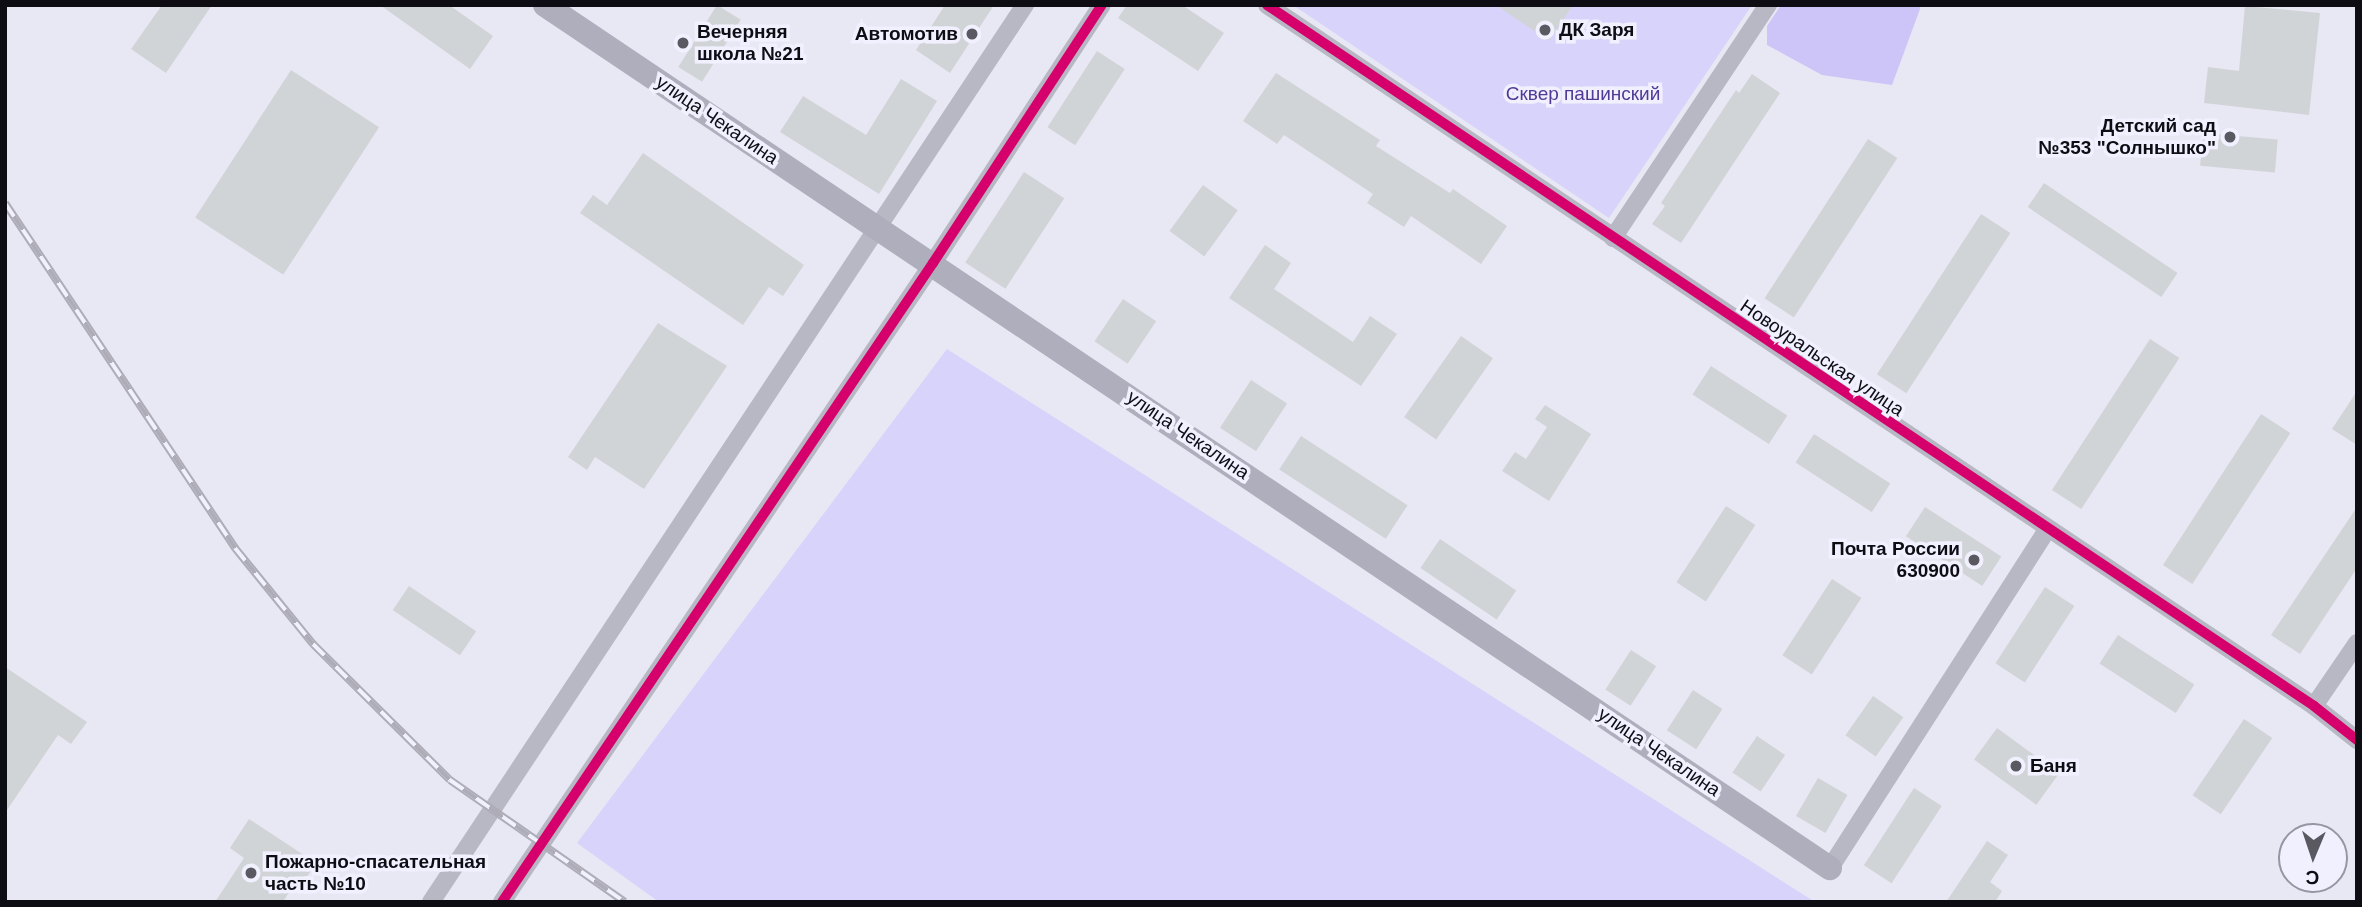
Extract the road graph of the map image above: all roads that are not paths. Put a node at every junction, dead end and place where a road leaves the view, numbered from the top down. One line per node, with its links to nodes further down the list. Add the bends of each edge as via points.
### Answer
1 (545, 5): 6 (main road, улица Чекалина)
2 (1025, 5): 6 (street)
3 (1102, 5): 8 (street)
4 (1267, 5): 7 (street, Новоуральская улица)
5 (1768, 5): 7 (street)
6 (879, 227): 8 (main road, улица Чекалина); 14 (street)
7 (1613, 238): 9 (street, Новоуральская улица)
8 (933, 263): 13 (main road, улица Чекалина); 15 (street)
9 (2047, 530): 11 (street, Новоуральская улица); 13 (street)
10 (2357, 643): 11 (street)
11 (2314, 706): 12 (street, Новоуральская улица)
12 (2357, 740)
13 (1830, 868)
14 (431, 902)
15 (502, 902)

